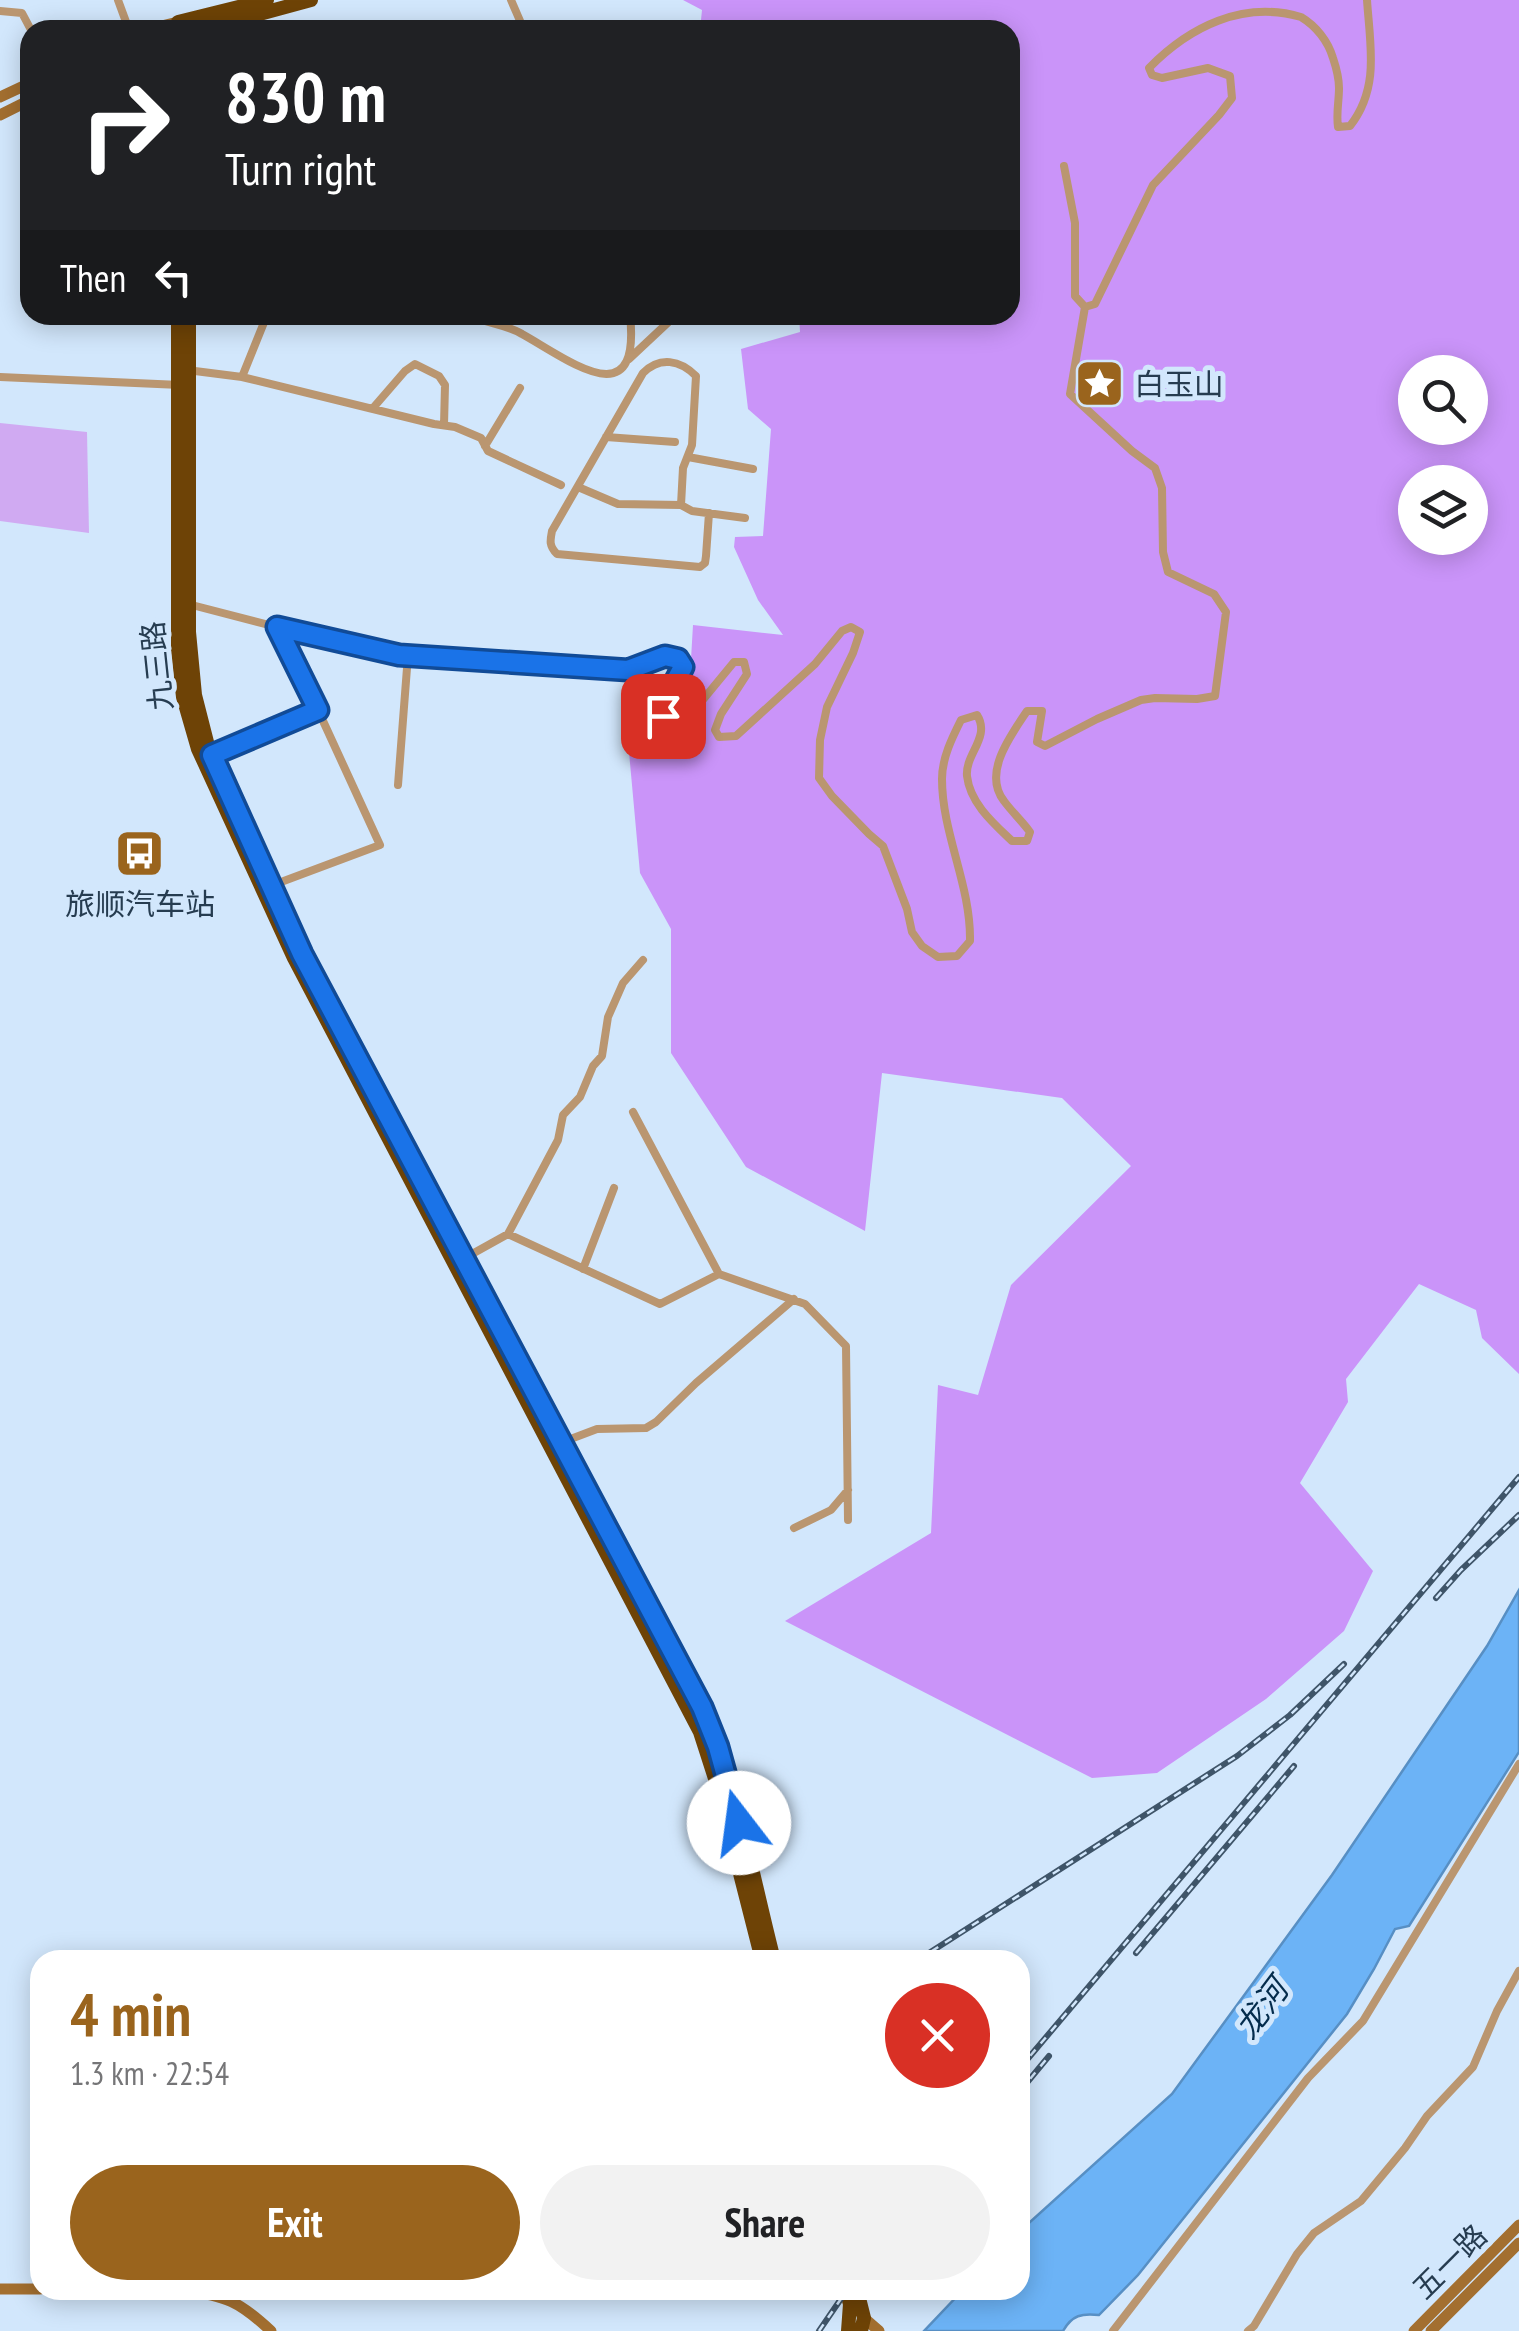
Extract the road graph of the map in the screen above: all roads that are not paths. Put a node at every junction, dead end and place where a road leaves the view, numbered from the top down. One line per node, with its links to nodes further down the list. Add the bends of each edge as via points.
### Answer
1 (26, 0): 6 (street)
2 (268, 0): 8 (highway)
3 (311, 0): 9 (highway)
4 (1366, 0): 11 (street, via 1371,86 1350,126 1338,126 1333,56 1316,26 1288,8 1252,2 1223,9 1149,68 1162,78 1208,68 1230,76 1232,98 1153,186 1095,304)
5 (0, 11): 6 (street)
6 (22, 13): 7 (street)
7 (26, 20)
8 (203, 20)
9 (238, 20)
10 (1064, 166): 11 (street, via 1076,223 1075,296)
11 (1084, 307): 39 (street, via 1070,394 1155,468 1168,572 1214,594 1226,612 1215,696 1141,700 1045,746 1036,742 1042,711 1027,712 996,770 1000,798 1030,832 1027,841 1012,841 972,794 966,772 983,724 977,716 962,720 942,776 970,922 970,941 957,956 938,957 922,946 883,846 820,778 827,708 860,632 842,630 736,736 719,737 721,714 747,674 744,662 734,662 678,730 663,716 683,667 678,659 665,656 628,670)
12 (179, 325): 22 (highway, 九三路)
13 (188, 325): 22 (highway, 九三路)
14 (263, 325): 23 (street)
15 (504, 325): 19 (street, via 596,374 621,370)
16 (631, 325): 19 (street)
17 (665, 325): 18 (street)
18 (640, 348): 19 (street); 20 (street)
19 (629, 358)
20 (651, 365): 27 (street); 30 (street, via 678,363 696,376)
21 (0, 377): 22 (street)
22 (183, 377): 23 (street); 37 (highway, 九三路)
23 (242, 377): 25 (street)
24 (520, 388): 29 (street)
25 (374, 408): 26 (street); 26 (street, via 415,364 445,384)
26 (444, 425): 29 (street, via 481,438)
27 (606, 437): 28 (street); 33 (street)
28 (675, 442)
29 (485, 446): 32 (street)
30 (688, 458): 31 (street); 34 (street)
31 (753, 469)
32 (561, 485)
33 (578, 488): 34 (street, via 618,504); 35 (street, via 552,531 557,554 700,566)
34 (681, 505): 35 (street)
35 (709, 513): 36 (street)
36 (746, 518)
37 (183, 603): 38 (street); 41 (highway, 九三路); 48 (highway, 九三路, via 180,675 202,760 294,958)
38 (277, 627): 39 (street); 40 (street)
39 (408, 655): 42 (street)
40 (318, 710): 41 (street); 43 (street, via 380,845)
41 (212, 755): 43 (highway, 九三路)
42 (398, 785)
43 (271, 885): 48 (highway, 九三路)
44 (643, 960): 47 (street, via 623,983 608,1017 602,1056 563,1115 558,1140)
45 (633, 1112): 50 (street)
46 (614, 1188): 49 (street)
47 (508, 1234): 48 (street); 49 (street)
48 (460, 1261): 52 (highway, 九三路)
49 (583, 1268): 50 (street, via 660,1304)
50 (718, 1274): 51 (street)
51 (794, 1299): 52 (street, via 656,1422 597,1429); 53 (street, via 846,1346)
52 (557, 1445): 57 (highway, 九三路, via 700,1732); 58 (highway, 九三路, via 711,1726)
53 (848, 1490): 54 (street); 55 (street, via 831,1510)
54 (848, 1520)
55 (794, 1528)
56 (1519, 1764): 70 (street, via 1364,2020 1308,2078)
57 (760, 1950)
58 (771, 1950)
59 (1519, 1972): 71 (street, via 1473,2067 1361,2201 1314,2233)
60 (1519, 2226): 72 (main road, 五一路)
61 (1519, 2243): 73 (main road, 五一路)
62 (0, 2290): 63 (main road)
63 (30, 2290)
64 (229, 2300): 68 (main road)
65 (849, 2300): 67 (highway)
66 (857, 2300): 67 (highway)
67 (857, 2326): 69 (main road)
68 (271, 2331)
69 (879, 2331)
70 (1113, 2331)
71 (1248, 2331)
72 (1414, 2331)
73 (1431, 2331)

